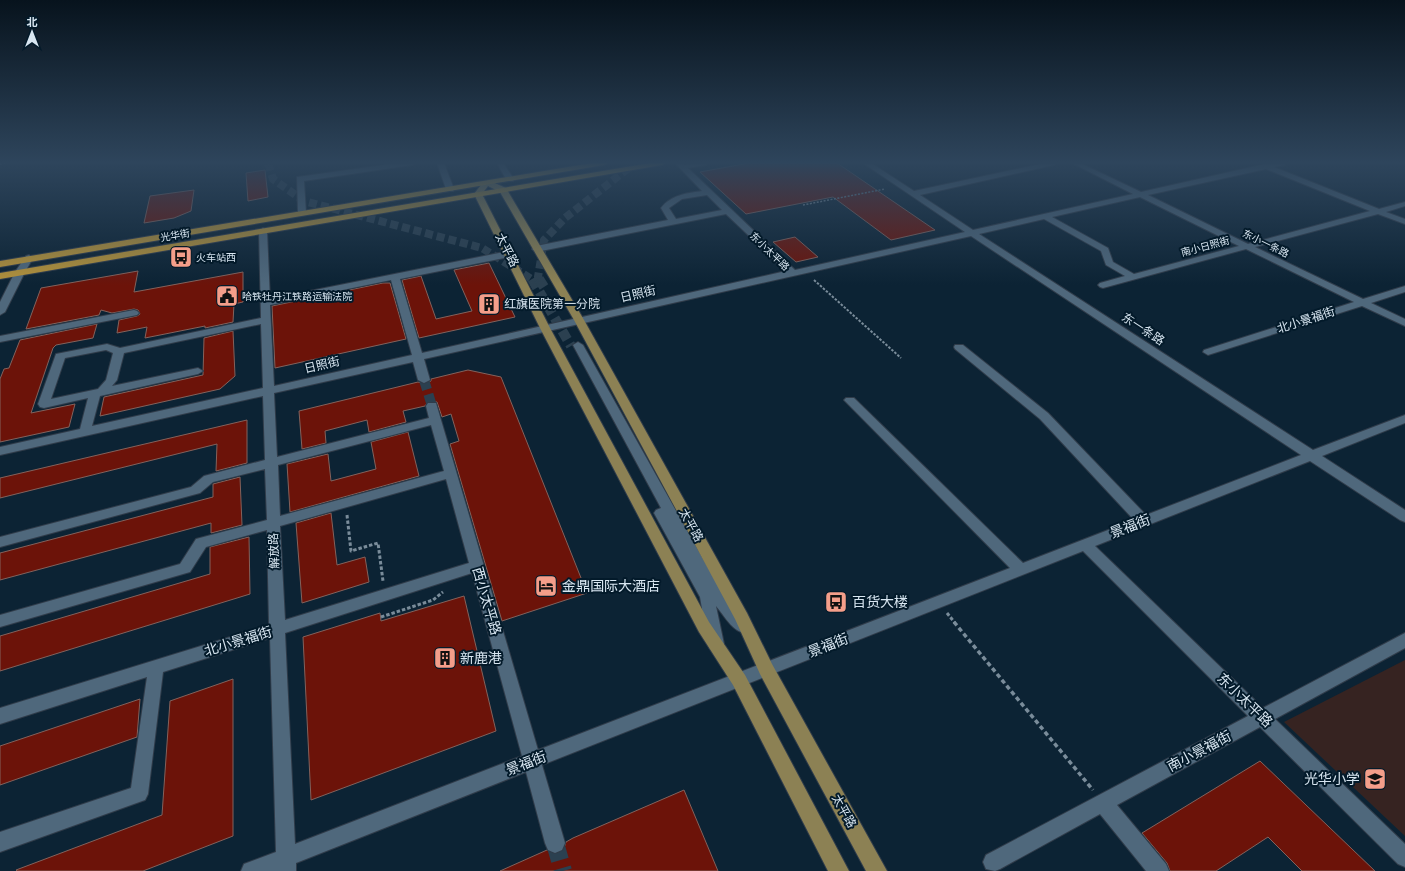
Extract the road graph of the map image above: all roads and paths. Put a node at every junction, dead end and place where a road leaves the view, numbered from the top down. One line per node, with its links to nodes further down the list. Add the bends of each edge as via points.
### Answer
1 (301, 204): 17 (street)
2 (357, 204): 17 (highway, 光华街)
3 (422, 204): 21 (highway, 光华街)
4 (483, 204): 25 (main road, 太平路)
5 (516, 204): 24 (main road, 太平路)
6 (668, 204): 19 (street, via 665,208)
7 (720, 204): 15 (street, 东小太平路)
8 (810, 204): 14 (path)
9 (928, 204): 22 (street, 东一条路)
10 (1101, 204): 18 (street, 日照街)
11 (1159, 204): 23 (street, 东小一条路)
12 (1359, 204): 16 (street)
13 (1405, 204): 16 (street, 南小日照街)
14 (803, 205)
15 (728, 211): 19 (street); 30 (street, 东小太平路)
16 (1378, 211): 20 (street); 23 (street, 南小日照街)
17 (302, 213): 26 (highway, 光华街)
18 (1044, 216): 22 (street, 日照街); 33 (street, via 1105,250 1109,263)
19 (673, 222): 24 (street)
20 (1405, 222)
21 (263, 231): 29 (highway, 光华街); 37 (street, 解放路)
22 (972, 232): 28 (street, 日照街); 58 (street, 东一条路)
23 (1247, 246): 33 (street, 南小日照街); 36 (street, 东小一条路)
24 (536, 249): 41 (main road, 太平路)
25 (509, 254): 32 (street); 43 (main road, 太平路)
26 (29, 258): 27 (highway, 光华街); 29 (street)
27 (0, 264)
28 (804, 270): 30 (street, 日照街); 49 (path)
29 (20, 272): 31 (highway, 光华街); 38 (street)
30 (793, 273): 41 (street, 日照街)
31 (0, 276)
32 (395, 277): 37 (street); 48 (street)
33 (1132, 277): 34 (street, 南小日照街)
34 (1103, 285)
35 (1405, 289): 36 (street, 北小景福街)
36 (1363, 302): 42 (street, 东小一条路); 47 (street, 北小景福街)
37 (266, 303): 40 (street, 解放路)
38 (0, 312)
39 (134, 314): 44 (street)
40 (266, 320): 46 (street); 52 (street, 解放路)
41 (579, 320): 43 (street, 日照街); 75 (main road, 太平路, via 742,616)
42 (1405, 323)
43 (545, 328): 48 (street, 日照街); 77 (main road, 太平路)
44 (0, 339)
45 (959, 347): 63 (street, via 1044,416)
46 (119, 351): 53 (street, via 111,380); 53 (street, via 108,347 60,356 44,404)
47 (1208, 352)
48 (418, 357): 51 (street); 52 (street, 日照街)
49 (901, 358)
50 (198, 371): 53 (street)
51 (424, 380)
52 (268, 391): 56 (street, 日照街); 59 (street, 解放路)
53 (98, 392): 56 (street)
54 (850, 400): 68 (street)
55 (1405, 419): 58 (street, 景福街)
56 (85, 432): 57 (street, 日照街)
57 (0, 451)
58 (1313, 456): 62 (street, 东一条路); 63 (street, 景福街)
59 (271, 462): 60 (street, 西小太平路, via 434,413); 64 (street, 解放路); 65 (street, via 208,479 195,490)
60 (451, 473): 61 (street); 67 (street, 西小太平路)
61 (346, 502): 64 (street); 69 (path, via 351,551 378,543)
62 (1405, 517)
63 (1144, 521): 66 (street, 景福街)
64 (273, 523): 73 (street, via 201,543 185,568); 74 (street, 解放路)
65 (0, 542)
66 (1084, 544): 68 (street, 景福街); 82 (street, 东小太平路)
67 (477, 566): 69 (street, 北小景福街); 83 (street, 西小太平路)
68 (1020, 569): 71 (street, 景福街)
69 (385, 595): 74 (street, 北小景福街)
70 (433, 600): 72 (path)
71 (938, 602): 79 (street, 景福街); 84 (path)
72 (381, 617)
73 (0, 621)
74 (277, 629): 78 (street, 北小景福街); 89 (street, 解放路)
75 (750, 636): 77 (street, via 716,595 575,345 706,597); 79 (main road, 太平路)
76 (1405, 640): 82 (street, 南小景福街)
77 (717, 647): 80 (main road, 太平路)
78 (156, 667): 81 (street, 北小景福街); 85 (street, via 139,794)
79 (766, 669): 80 (street, 景福街); 92 (main road, 太平路)
80 (739, 680): 83 (street, 景福街); 91 (main road, 太平路)
81 (0, 716)
82 (1262, 717): 84 (street, 南小景福街); 87 (street, 东小太平路)
83 (532, 761): 86 (street, 西小太平路); 89 (street, 景福街)
84 (1103, 802): 88 (street, 南小景福街); 93 (street)
85 (0, 842)
86 (555, 843)
87 (1405, 857)
88 (994, 862)
89 (285, 864): 90 (street, 景福街)
90 (251, 871)
91 (839, 871)
92 (877, 871)
93 (1159, 871)

